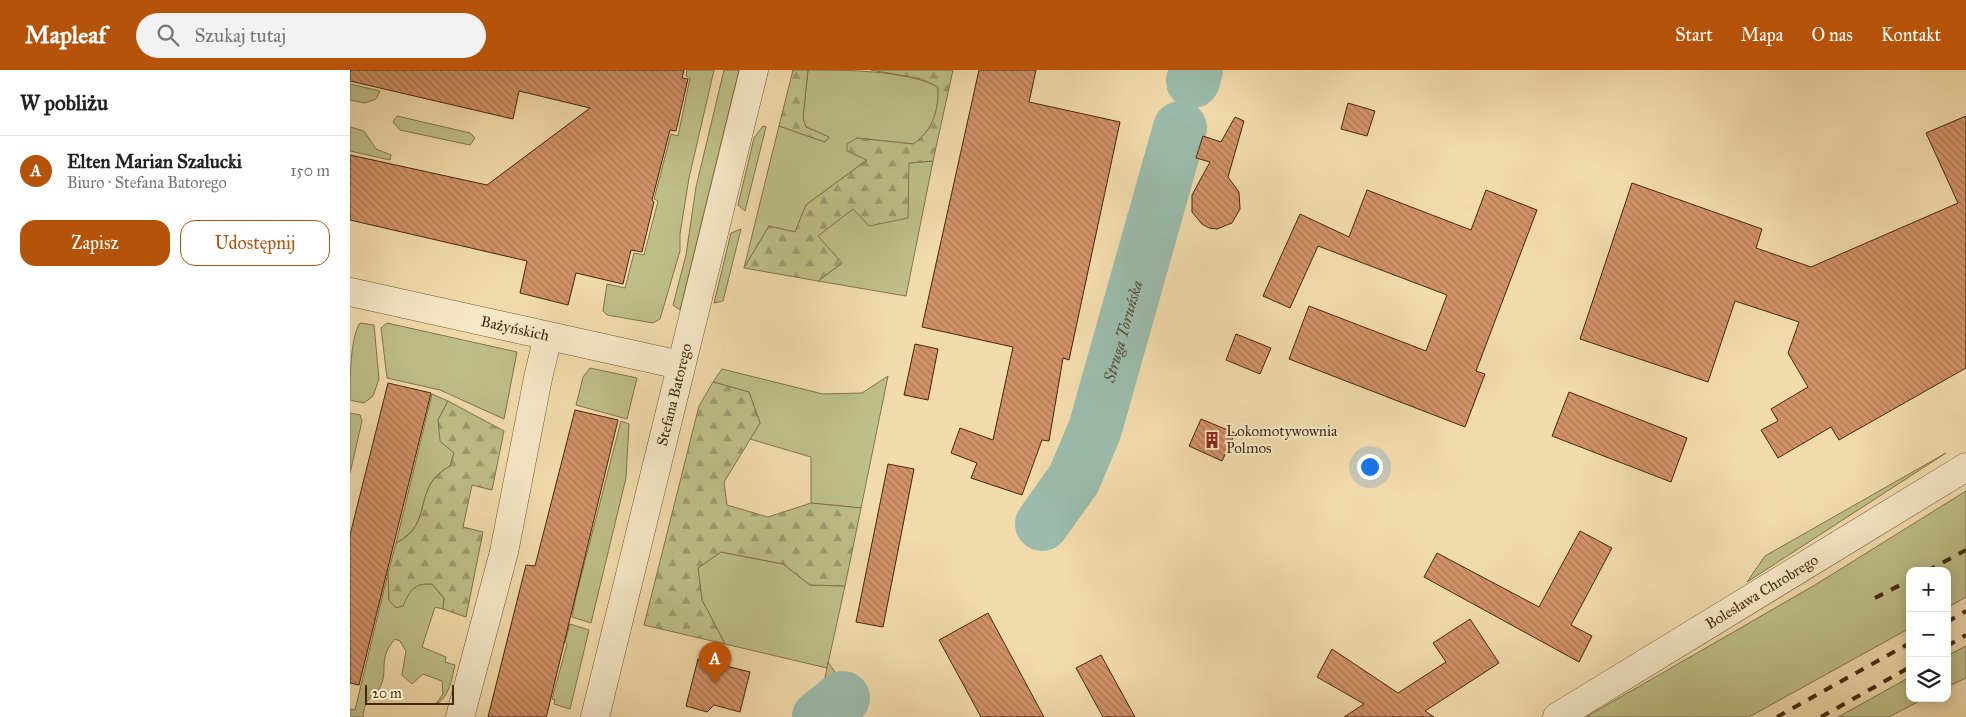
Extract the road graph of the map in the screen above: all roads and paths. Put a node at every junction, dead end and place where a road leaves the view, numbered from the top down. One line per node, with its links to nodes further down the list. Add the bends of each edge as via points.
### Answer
1 (754, 70): 4 (street, Stefana Batorego)
2 (350, 292): 3 (street, Bażyńskich)
3 (548, 336): 4 (street, Bażyńskich); 6 (street, via 504,552)
4 (680, 365): 7 (street, Stefana Batorego)
5 (1966, 467): 8 (street, Bolesława Chrobrego)
6 (460, 717)
7 (595, 717)
8 (1557, 717)

